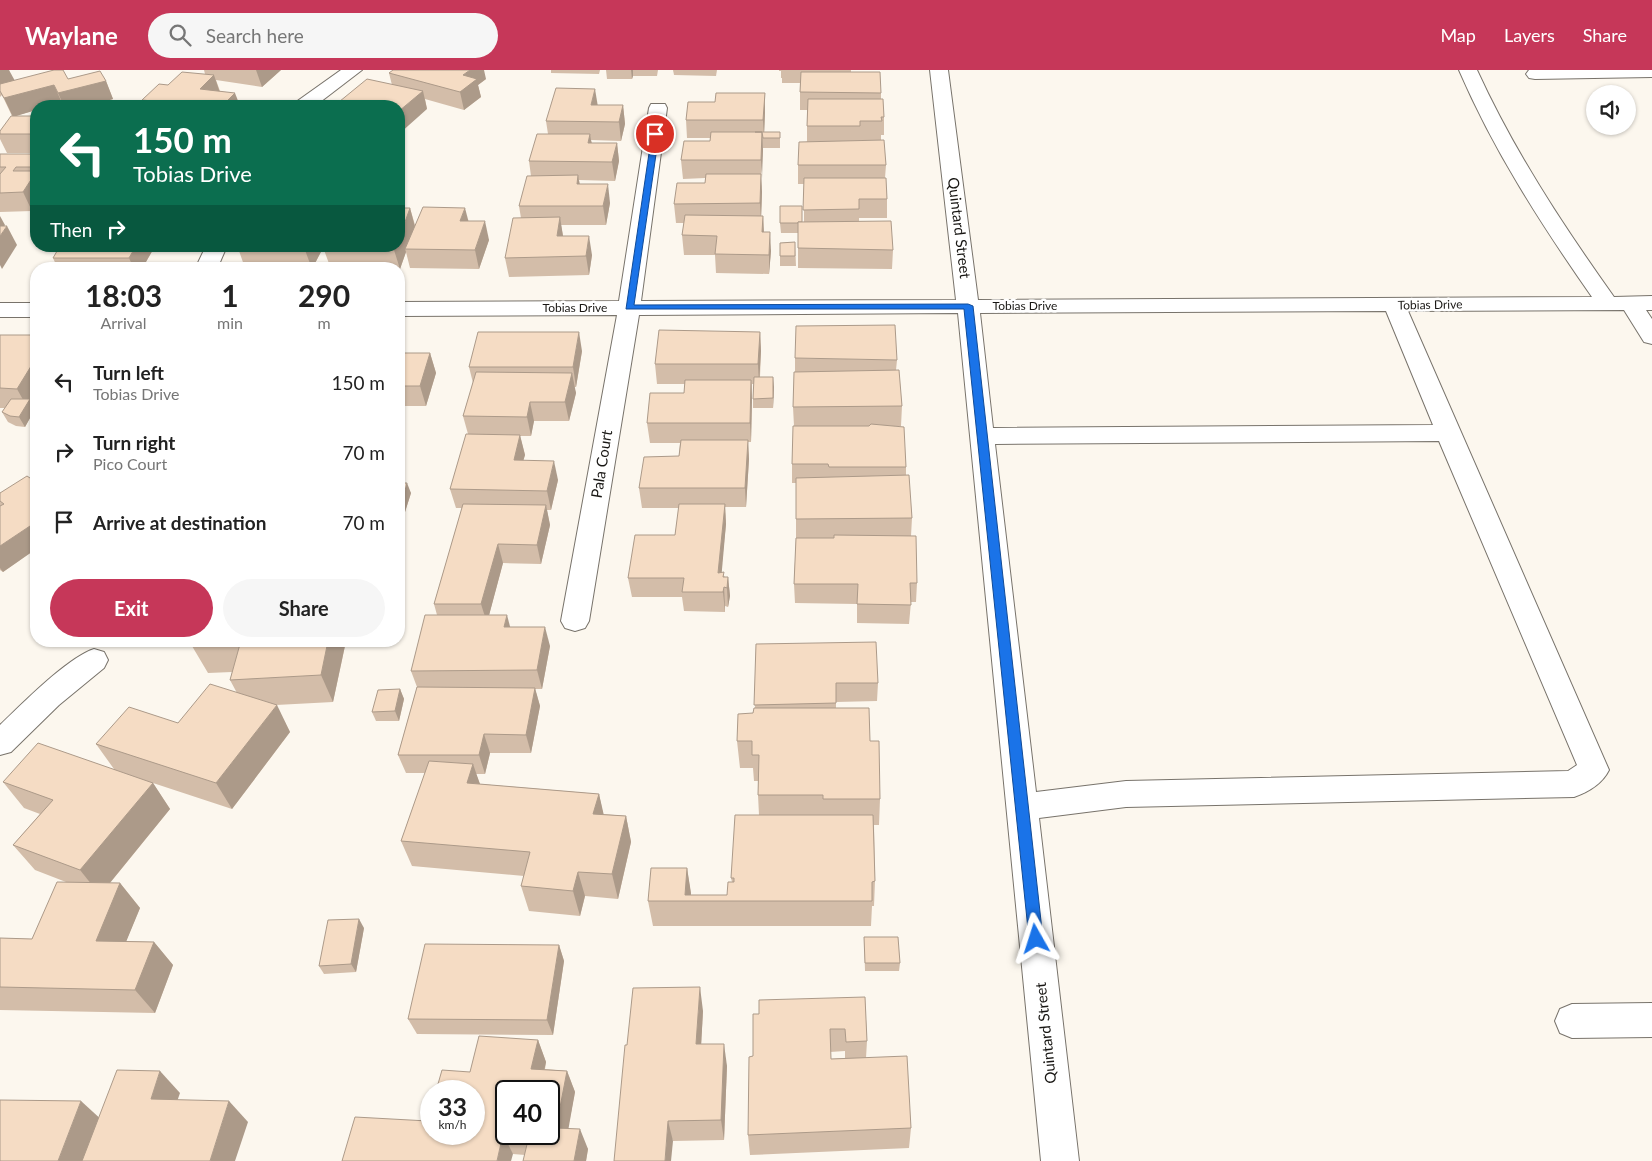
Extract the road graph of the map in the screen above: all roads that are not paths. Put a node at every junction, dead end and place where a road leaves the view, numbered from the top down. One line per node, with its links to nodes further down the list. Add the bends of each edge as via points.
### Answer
1 (353, 70): 6 (street)
2 (939, 70): 11 (street, Quintard Street)
3 (1468, 70): 9 (street, via 1493,122 1558,233)
4 (1652, 72): 5 (street)
5 (1536, 74)
6 (311, 100)
7 (658, 108): 13 (street, Pala Court)
8 (1630, 302): 9 (street, Tobias Drive); 10 (street, Tobias Drive); 17 (street)
9 (1607, 303): 12 (street, Tobias Drive)
10 (1652, 303)
11 (968, 306): 12 (street, Tobias Drive); 13 (street, Tobias Drive); 19 (street, Quintard Street)
12 (1394, 306): 18 (street)
13 (629, 308): 14 (street, Tobias Drive); 20 (street, Pala Court)
14 (405, 309)
15 (0, 310): 16 (street)
16 (30, 310)
17 (1652, 337)
18 (1448, 433): 19 (street); 23 (street, via 1594,770 1574,784 1126,794)
19 (981, 436): 23 (street, Quintard Street)
20 (575, 621)
21 (94, 660): 22 (street)
22 (0, 743)
23 (1022, 807): 26 (street, Quintard Street)
24 (1652, 1020): 25 (street)
25 (1572, 1021)
26 (1060, 1161)

